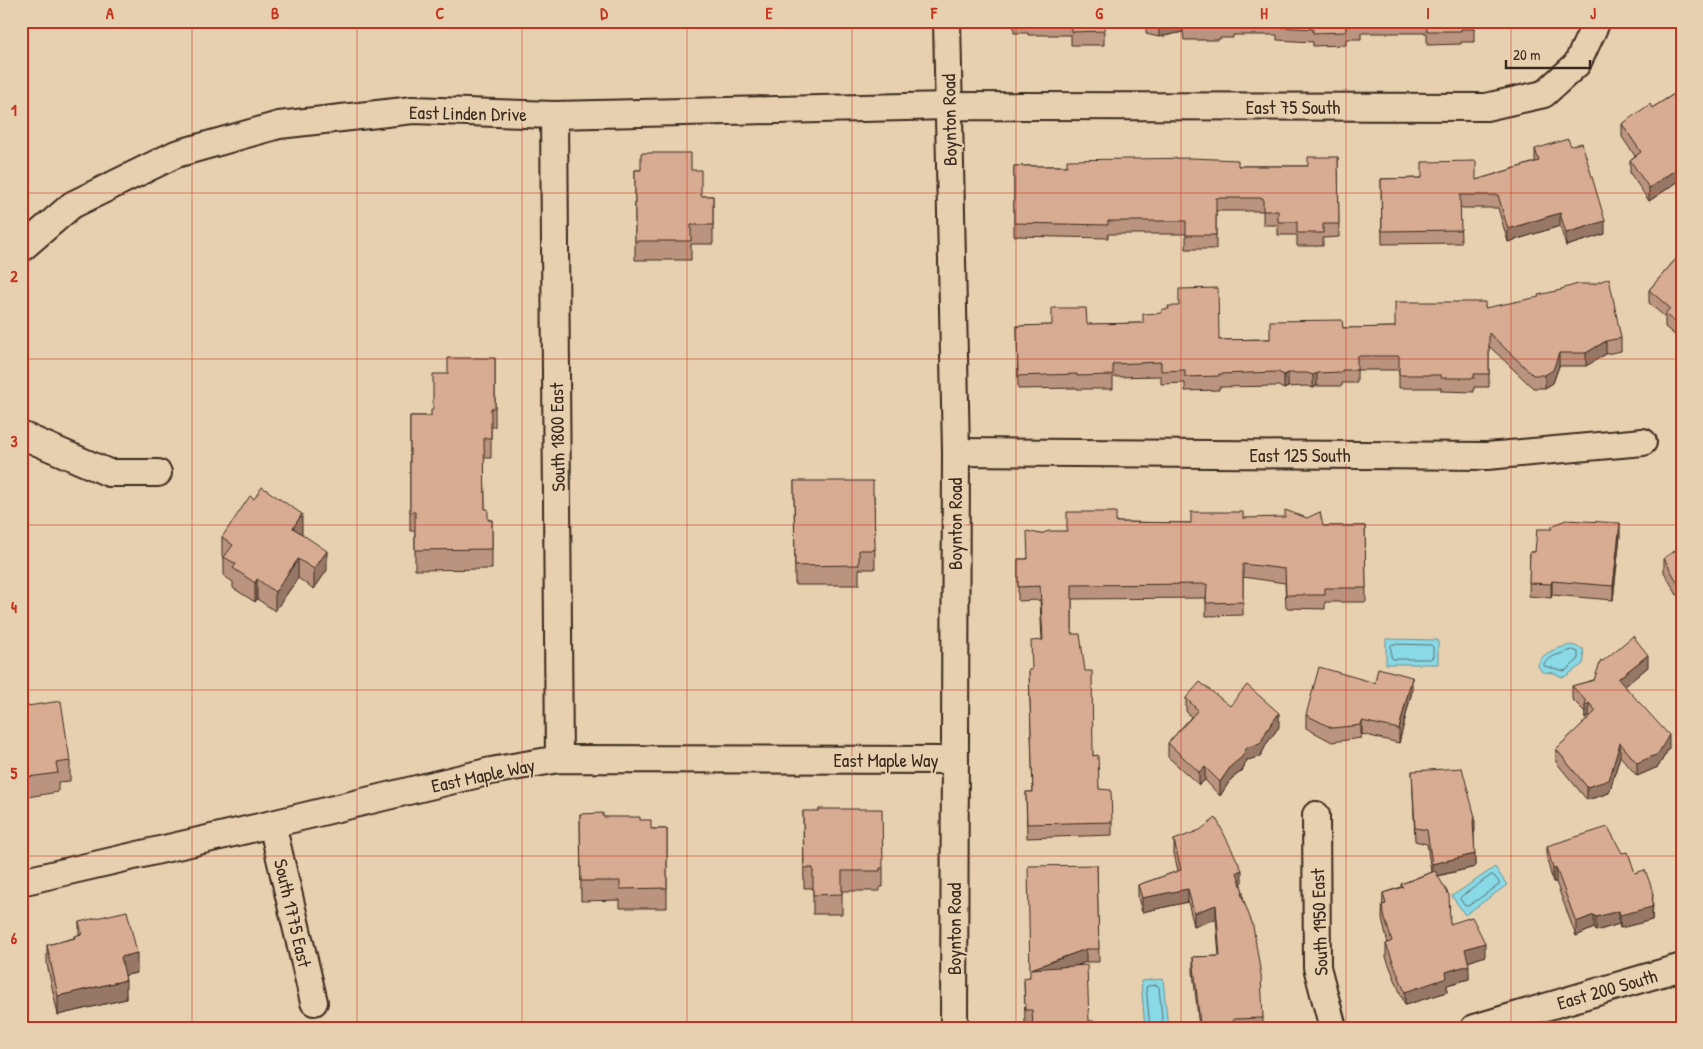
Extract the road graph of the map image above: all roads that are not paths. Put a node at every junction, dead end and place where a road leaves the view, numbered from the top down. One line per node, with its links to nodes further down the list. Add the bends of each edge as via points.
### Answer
1 (947, 21): 3 (street, Boynton Road)
2 (1597, 21): 3 (street, East 75 South, via 1577,64 1544,94 1486,107)
3 (948, 106): 4 (street, East Linden Drive); 8 (street, Boynton Road)
4 (554, 115): 5 (street, East Linden Drive, via 413,110 279,125 176,154 72,205); 10 (street, South 1800 East)
5 (21, 249)
6 (21, 434): 9 (street, via 109,472)
7 (1643, 442): 8 (street, East 125 South, via 1487,456)
8 (956, 452): 11 (street, Boynton Road)
9 (158, 474)
10 (559, 759): 11 (street, East Maple Way); 13 (street, East Maple Way, via 491,771)
11 (955, 760): 17 (street, Boynton Road)
12 (1316, 815): 18 (street, South 1950 East, via 1317,967)
13 (272, 824): 14 (street, East Maple Way); 16 (street, South 1775 East)
14 (21, 882)
15 (1682, 967): 19 (street, East 200 South)
16 (314, 1002)
17 (954, 1028)
18 (1333, 1028)
19 (1474, 1028)

